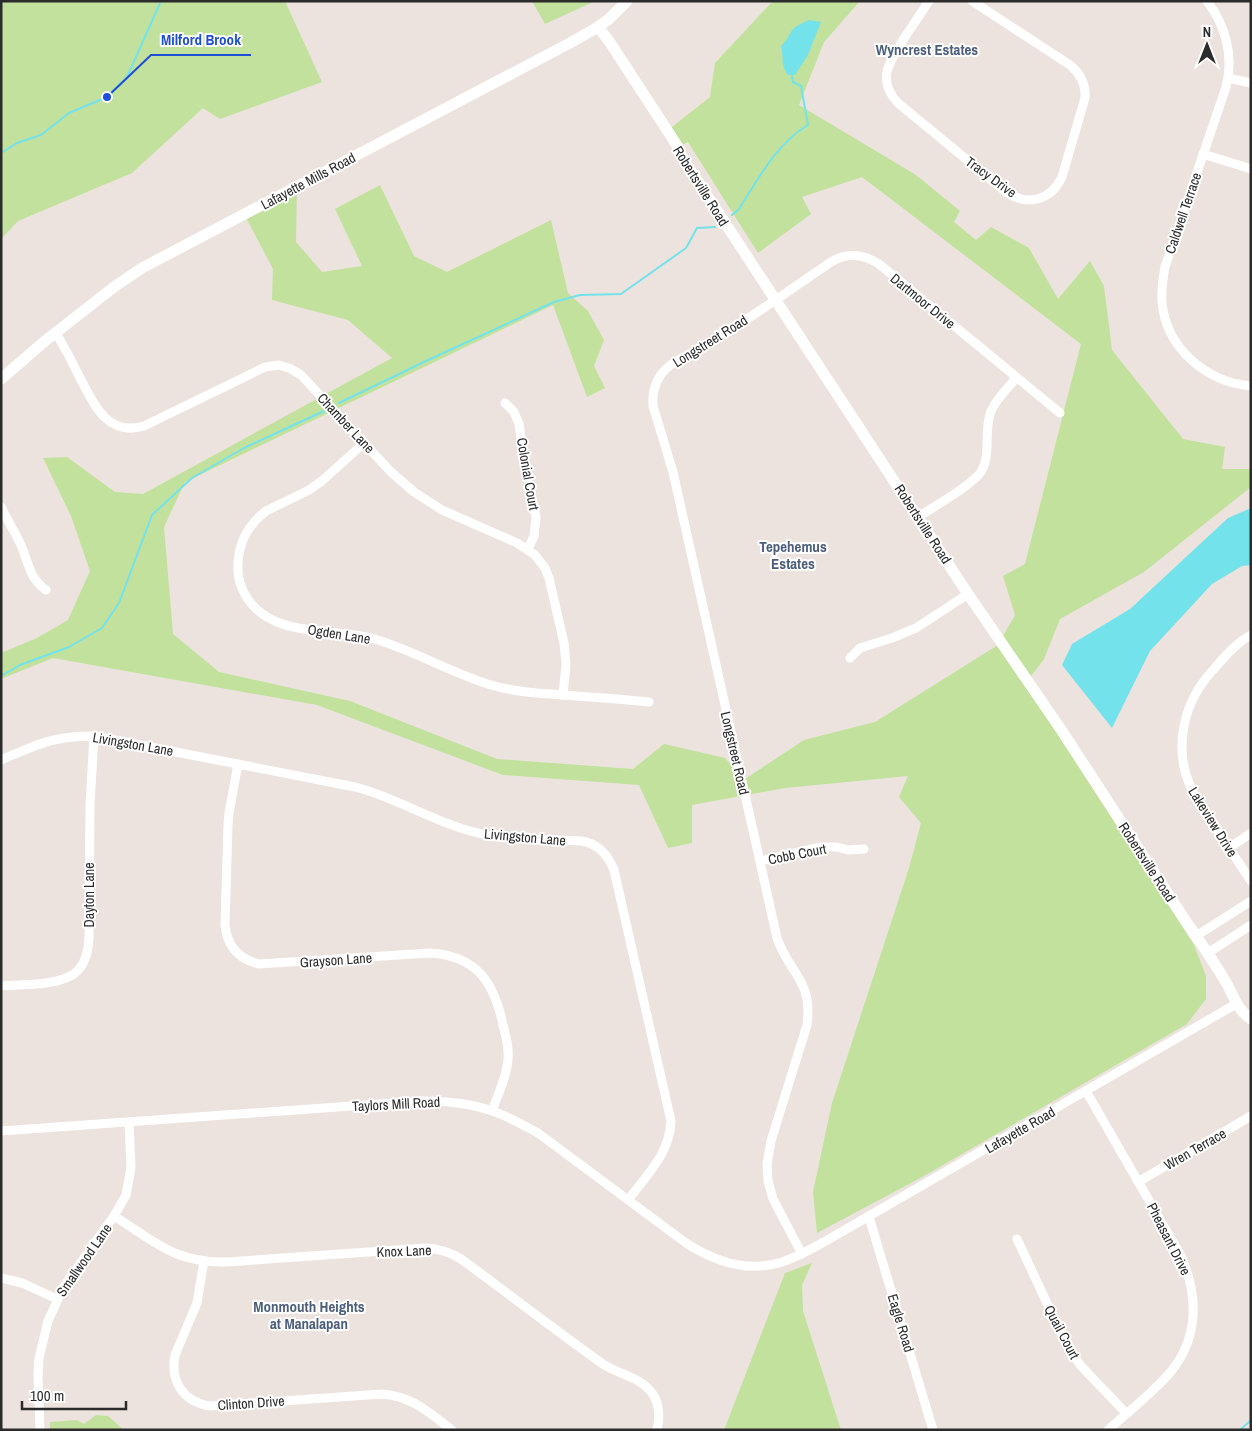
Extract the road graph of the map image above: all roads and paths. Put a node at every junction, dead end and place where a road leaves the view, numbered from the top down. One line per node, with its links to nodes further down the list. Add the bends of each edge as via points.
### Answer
1 (627, 1): 5 (street, Lafayette Mills Road)
2 (929, 1): 3 (street, Tracy Drive, via 890,61 886,75 891,94 1006,192 1025,200 1042,198 1056,188 1062,177 1085,98 1084,86 1070,65)
3 (972, 1)
4 (1207, 1): 6 (street, Caldwell Terrace, via 1225,35)
5 (598, 27): 10 (street, Robertsville Road); 11 (street, Lafayette Mills Road, via 142,268)
6 (1228, 78): 7 (street); 8 (street, Caldwell Terrace)
7 (1251, 83)
8 (1203, 154): 9 (street); 14 (street, Caldwell Terrace, via 1165,267 1163,306 1174,338 1197,366 1220,379)
9 (1251, 169)
10 (775, 300): 12 (street, Dartmoor Drive, via 837,259 862,256 879,264); 19 (street, Robertsville Road); 33 (street, Longstreet Road, via 707,345 673,363 659,378 653,399 673,472)
11 (56, 333): 13 (street, Lafayette Mills Road); 17 (street, Chamber Lane, via 98,411 118,426 144,426 259,369 278,365 302,375)
12 (1016, 378): 16 (street, Dartmoor Drive); 19 (street, via 991,411 985,462 980,473 969,484)
13 (1, 379)
14 (1251, 386)
15 (505, 402): 20 (street, Colonial Court, via 519,424 536,517 534,536)
16 (1060, 413)
17 (364, 443): 20 (street, Chamber Lane, via 402,482 431,503); 25 (street, Ogden Lane, via 323,480 266,511 248,530 240,548 238,570 241,586 250,603 265,617 283,625 373,638 492,686)
18 (2, 509): 21 (street, via 33,576)
19 (918, 517): 22 (street, Robertsville Road)
20 (528, 549): 25 (street, Chamber Lane, via 541,561 549,578 565,652)
21 (46, 590)
22 (968, 594): 24 (street, via 916,628 860,648); 37 (street, Robertsville Road)
23 (1251, 635): 31 (street, Lakeview Drive, via 1225,656 1196,692 1186,714 1182,736 1182,761 1191,788)
24 (850, 658)
25 (563, 695): 26 (street, Ogden Lane)
26 (649, 702)
27 (94, 736): 28 (street, Livingston Lane, via 54,740); 29 (street, Livingston Lane); 39 (street, Dayton Lane, via 86,958 76,972 64,980)
28 (1, 760)
29 (238, 764): 43 (street, Grayson Lane, via 228,825 225,925 231,946 246,960 259,964 430,953 450,956 468,964 494,992 508,1046 507,1066); 48 (street, Livingston Lane, via 372,791 473,832 588,842 600,848 614,870 671,1121 664,1151)
30 (1251, 834): 31 (street)
31 (1229, 848): 34 (street, Lakeview Drive)
32 (864, 849): 33 (street, Cobb Court, via 820,847)
33 (760, 861): 52 (street, Longstreet Road, via 778,938 802,982 808,1004 807,1025 767,1164 773,1199)
34 (1251, 881)
35 (1251, 902): 37 (street)
36 (1251, 925): 38 (street)
37 (1196, 936): 38 (street, Robertsville Road)
38 (1208, 953): 40 (street, Robertsville Road)
39 (1, 986)
40 (1236, 1004): 41 (street, Robertsville Road); 42 (street, Lafayette Road)
41 (1251, 1019)
42 (1086, 1091): 47 (street, Pheasant Drive); 50 (street, Lafayette Road)
43 (492, 1111): 45 (street, Taylors Mill Road, via 451,1102 422,1101); 48 (street, Taylors Mill Road, via 538,1133)
44 (1251, 1116): 47 (street, Wren Terrace)
45 (129, 1122): 46 (street, Taylors Mill Road); 49 (street, Smallwood Lane, via 130,1176 126,1195)
46 (1, 1131)
47 (1138, 1182): 56 (street, Pheasant Drive, via 1187,1269 1193,1317 1186,1346 1178,1361 1168,1375)
48 (628, 1200): 52 (street, Taylors Mill Road, via 686,1243 719,1261 763,1266)
49 (114, 1216): 53 (street, Knox Lane, via 164,1249); 55 (street, Smallwood Lane)
50 (869, 1217): 52 (street, Lafayette Road); 60 (street, Eagle Road)
51 (1016, 1239): 56 (street, Quail Court, via 1067,1346 1081,1366)
52 (802, 1254)
53 (204, 1261): 58 (street, Clinton Drive, via 197,1303 173,1362 177,1384 185,1395 210,1406 393,1395 421,1406); 59 (street, Knox Lane, via 426,1248 443,1250 461,1259 606,1366 648,1389 659,1410)
54 (1, 1278): 55 (street, via 22,1283)
55 (57, 1299): 57 (street, Smallwood Lane, via 39,1358)
56 (1126, 1413): 61 (street, Pheasant Drive)
57 (40, 1430)
58 (452, 1430)
59 (657, 1430)
60 (933, 1430)
61 (1108, 1430)

